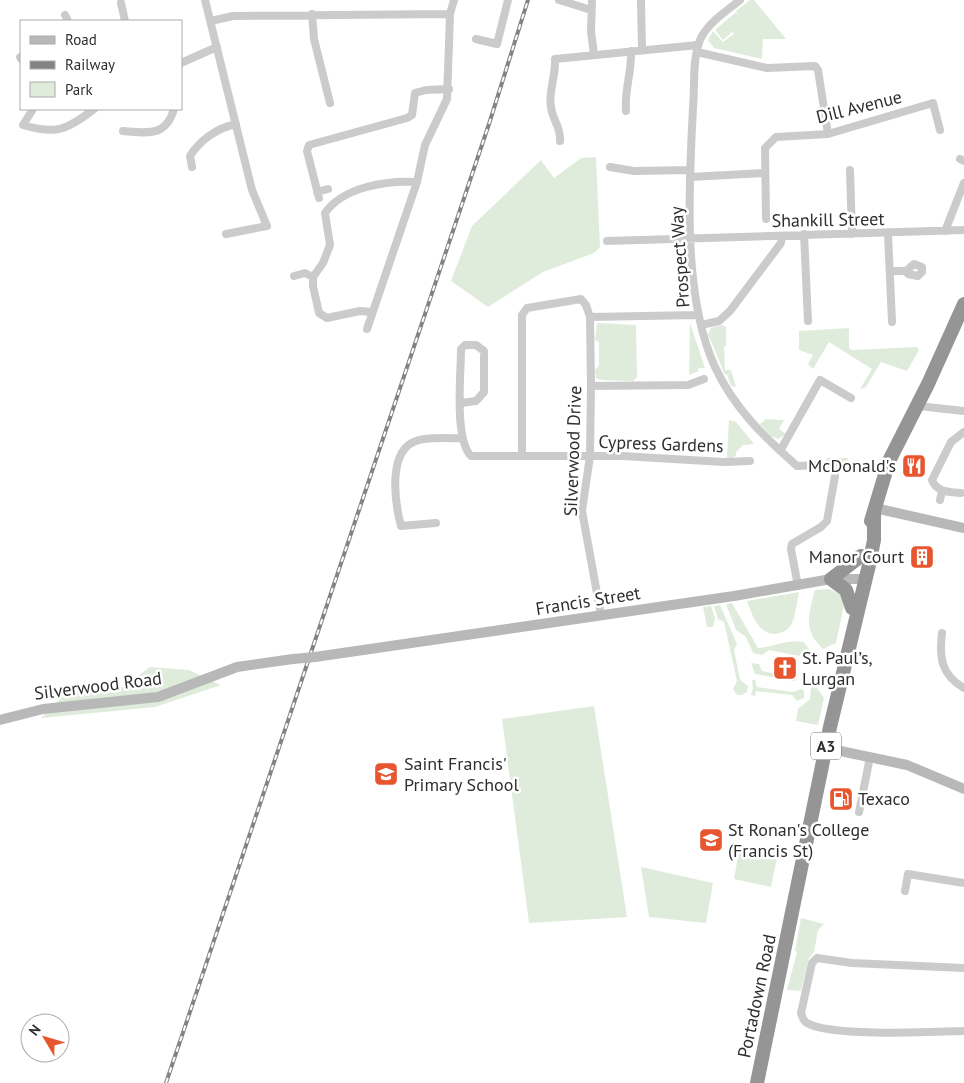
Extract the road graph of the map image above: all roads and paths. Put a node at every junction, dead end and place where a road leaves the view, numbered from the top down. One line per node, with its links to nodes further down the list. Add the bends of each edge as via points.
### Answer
1 (205, 0): 11 (street)
2 (454, 0): 9 (street)
3 (508, 0): 12 (street, via 497,44)
4 (558, 0): 17 (street, via 591,6)
5 (641, 0): 15 (street)
6 (740, 0): 14 (street, via 704,32)
7 (121, 3): 10 (street)
8 (312, 14): 9 (street); 11 (street, via 233,16); 20 (street, via 314,39)
9 (450, 14): 19 (street)
10 (125, 20)
11 (211, 21): 13 (street)
12 (476, 39)
13 (217, 47): 18 (street); 25 (street)
14 (698, 48): 15 (street); 28 (street, via 767,68 815,66); 33 (street, Prospect Way)
15 (642, 50): 16 (street)
16 (631, 51): 17 (street); 24 (street)
17 (594, 55): 29 (street, via 555,59 550,105 561,130)
18 (182, 63)
19 (449, 89): 35 (street, via 423,150); 37 (street, via 415,93 412,116 310,145 307,151 318,195)
20 (330, 102)
21 (32, 110): 22 (street, via 22,124 44,131 64,129)
22 (92, 110)
23 (174, 110): 27 (street, via 170,122 156,131)
24 (626, 111)
25 (236, 124): 30 (street, via 212,134 196,147 190,156); 41 (street, via 252,190 267,226)
26 (940, 130): 28 (street, Dill Avenue, via 933,103)
27 (123, 132)
28 (828, 134): 34 (street, Dill Avenue, via 776,137 765,148)
29 (560, 142)
30 (192, 167)
31 (610, 167): 33 (street, via 634,172)
32 (850, 170): 43 (street)
33 (690, 173): 34 (street); 46 (street, Prospect Way)
34 (765, 174): 38 (street, Dill Avenue)
35 (417, 182): 51 (street, via 380,184 342,196 332,203 325,213 330,245 328,254); 53 (street)
36 (964, 183): 40 (street)
37 (328, 189)
38 (766, 219)
39 (964, 230): 40 (street, Shankill Street)
40 (945, 231): 44 (street, Shankill Street)
41 (226, 234)
42 (804, 234): 43 (street, Shankill Street); 45 (street, Shankill Street); 56 (street)
43 (852, 234): 44 (street, Shankill Street)
44 (888, 234): 48 (street)
45 (782, 236): 46 (street, Shankill Street); 58 (street, via 781,243 730,311 719,320)
46 (692, 238): 47 (street, Shankill Street); 54 (street, Prospect Way)
47 (607, 241)
48 (890, 271): 49 (street); 57 (street)
49 (906, 271)
50 (294, 276): 51 (street, via 305,273)
51 (313, 277): 53 (street, via 319,312 323,316)
52 (964, 304): 64 (highway, A3)
53 (372, 312): 59 (street)
54 (698, 315): 55 (street); 58 (street, Prospect Way)
55 (590, 317): 61 (street, Silverwood Drive); 69 (street, via 581,299 576,298 523,311)
56 (808, 321)
57 (892, 322)
58 (701, 325): 68 (street, Prospect Way, via 724,384 747,419)
59 (367, 329)
60 (704, 379): 61 (street, via 688,384)
61 (591, 386): 70 (street, Silverwood Drive)
62 (851, 398): 68 (street, via 820,380)
63 (461, 403): 63 (street, via 461,350 465,345 476,345 484,351 484,392 476,401); 67 (street)
64 (918, 406): 65 (street); 77 (highway, A3, via 890,461)
65 (963, 409)
66 (964, 432): 74 (street, via 951,442 933,475 933,484)
67 (462, 438): 69 (street, Cypress Gardens, via 465,450 471,456); 78 (street, via 416,440 405,448 394,469 400,524)
68 (780, 451): 72 (street, Prospect Way, via 796,466)
69 (522, 456): 70 (street, Cypress Gardens)
70 (590, 456): 71 (street, Cypress Gardens); 85 (street, Silverwood Drive, via 582,510)
71 (750, 461)
72 (818, 465)
73 (833, 478): 83 (street, via 827,521 792,544)
74 (942, 490): 75 (street); 76 (street)
75 (961, 493)
76 (940, 500)
77 (875, 510): 79 (main road); 80 (highway, A3); 81 (highway, A3, via 874,540)
78 (436, 523)
79 (964, 528)
80 (861, 556): 81 (highway, A3); 82 (highway)
81 (861, 578): 82 (main road, Francis Street); 84 (highway, A3); 87 (highway, A3)
82 (831, 579): 83 (main road, Francis Street); 84 (highway, via 846,590)
83 (798, 586): 85 (main road, Francis Street)
84 (852, 608): 87 (highway, A3)
85 (601, 615): 88 (main road, Francis Street)
86 (942, 633): 89 (street, via 940,652 944,667)
87 (851, 634): 91 (highway, A3)
88 (315, 657): 90 (main road, Silverwood Road, bridge, via 237,667 158,697 43,709)
89 (964, 688)
90 (0, 720)
91 (826, 748): 92 (main road); 99 (highway, Portadown Road / A3)
92 (870, 757): 93 (main road, via 929,772); 94 (street)
93 (964, 789)
94 (859, 812)
95 (964, 883): 96 (street, via 908,874)
96 (905, 891)
97 (964, 968): 98 (street, via 852,963 817,958 812,962 801,1013 809,1024 833,1030)
98 (964, 1031)
99 (757, 1083)

